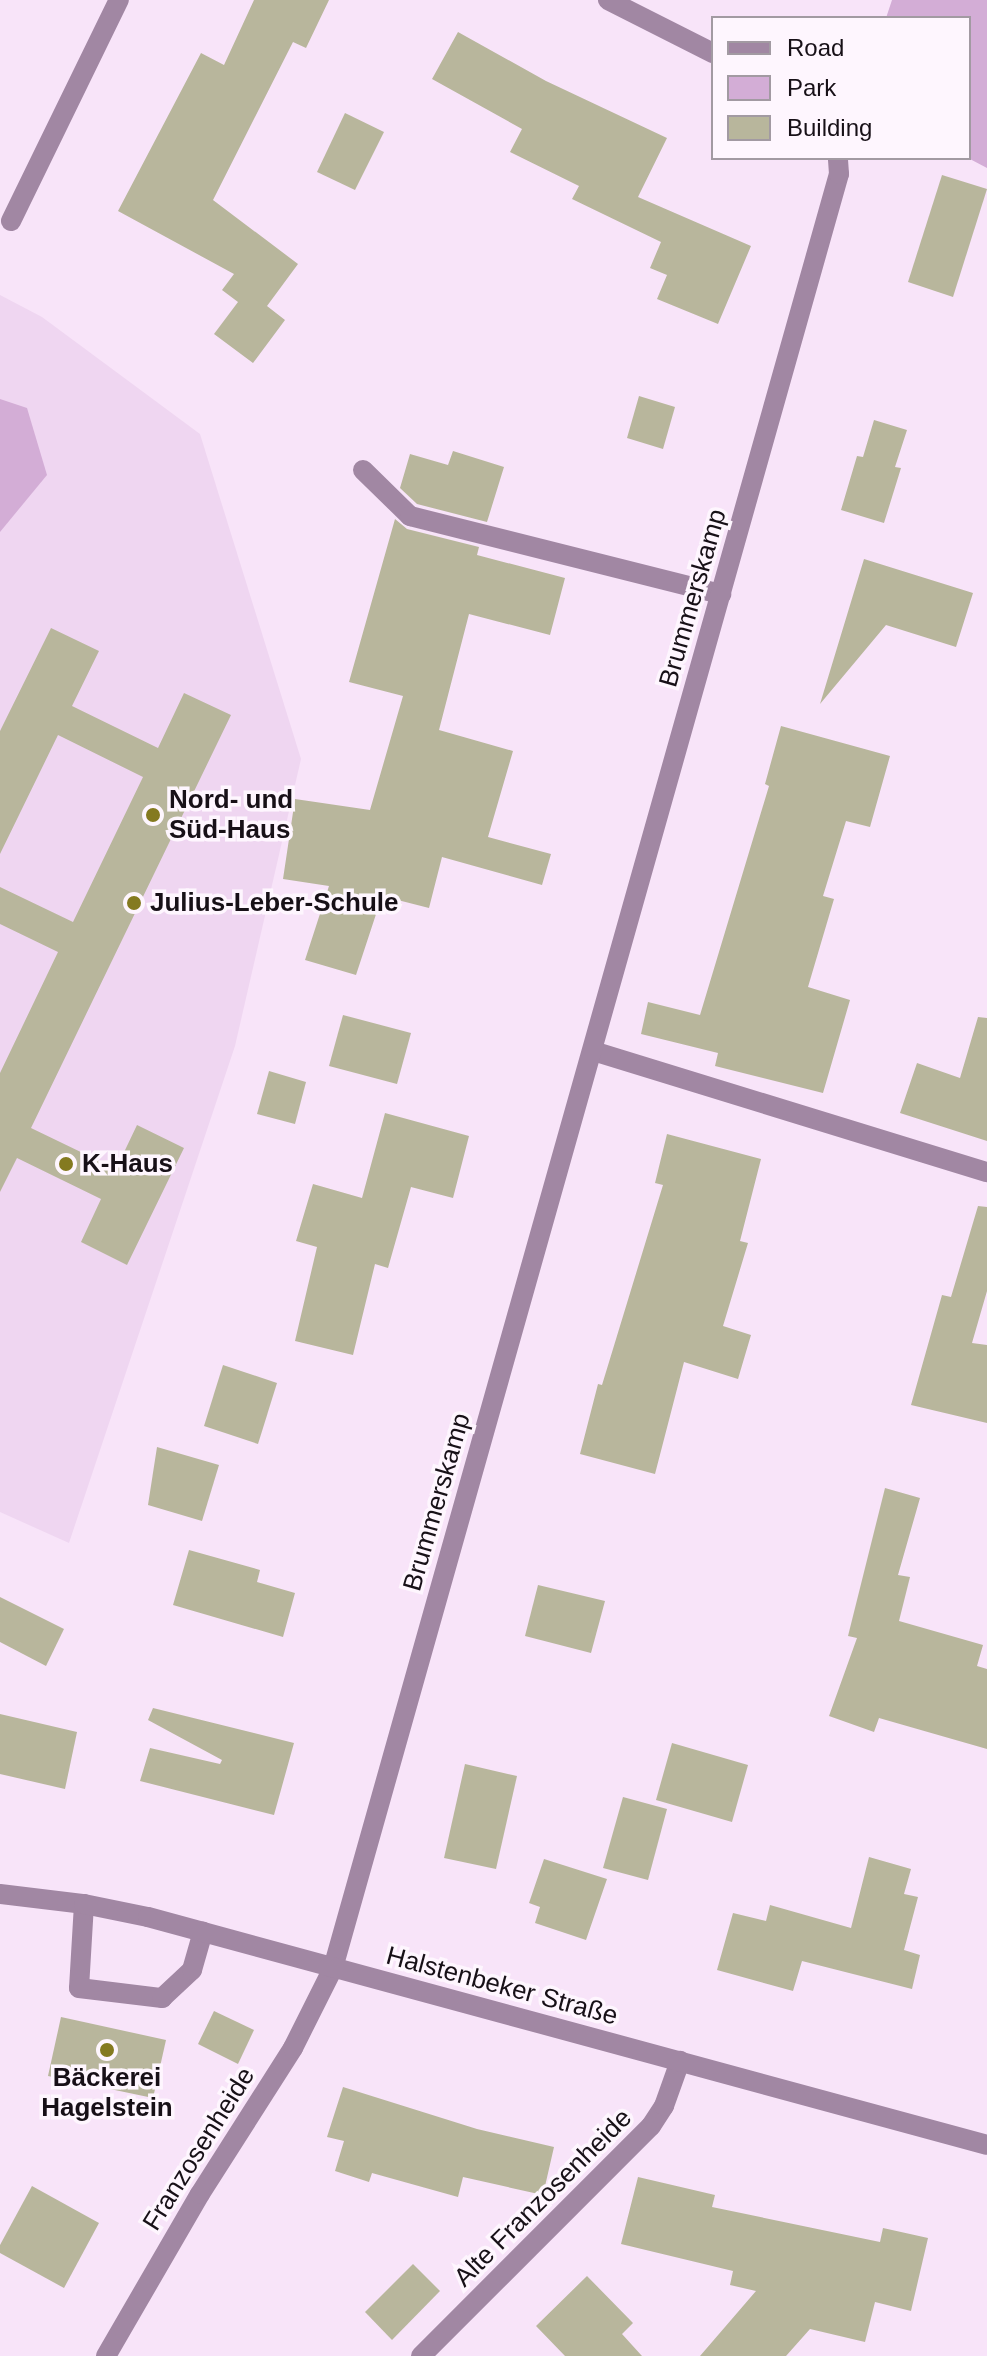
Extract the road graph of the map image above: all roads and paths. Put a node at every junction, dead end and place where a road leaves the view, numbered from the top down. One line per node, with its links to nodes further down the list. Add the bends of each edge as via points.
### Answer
1 (119, 0): 5 (street)
2 (608, 0): 3 (street)
3 (711, 52)
4 (838, 160): 7 (street, Brummerskamp, via 839,174)
5 (11, 221)
6 (363, 470): 7 (street, via 410,516)
7 (721, 594): 8 (street, Brummerskamp)
8 (593, 1051): 9 (street); 13 (street, Brummerskamp)
9 (987, 1172)
10 (0, 1894): 11 (street, Halstenbeker Straße)
11 (84, 1904): 12 (street, Halstenbeker Straße); 12 (street, via 79,1988 162,1998 192,1970)
12 (203, 1932): 13 (street, Halstenbeker Straße)
13 (333, 1968): 14 (street, Halstenbeker Straße); 16 (street, Franzosenheide, via 293,2048)
14 (680, 2061): 15 (street, Halstenbeker Straße); 17 (street, Alte Franzosenheide, via 651,2126)
15 (987, 2145)
16 (106, 2356)
17 (421, 2356)

